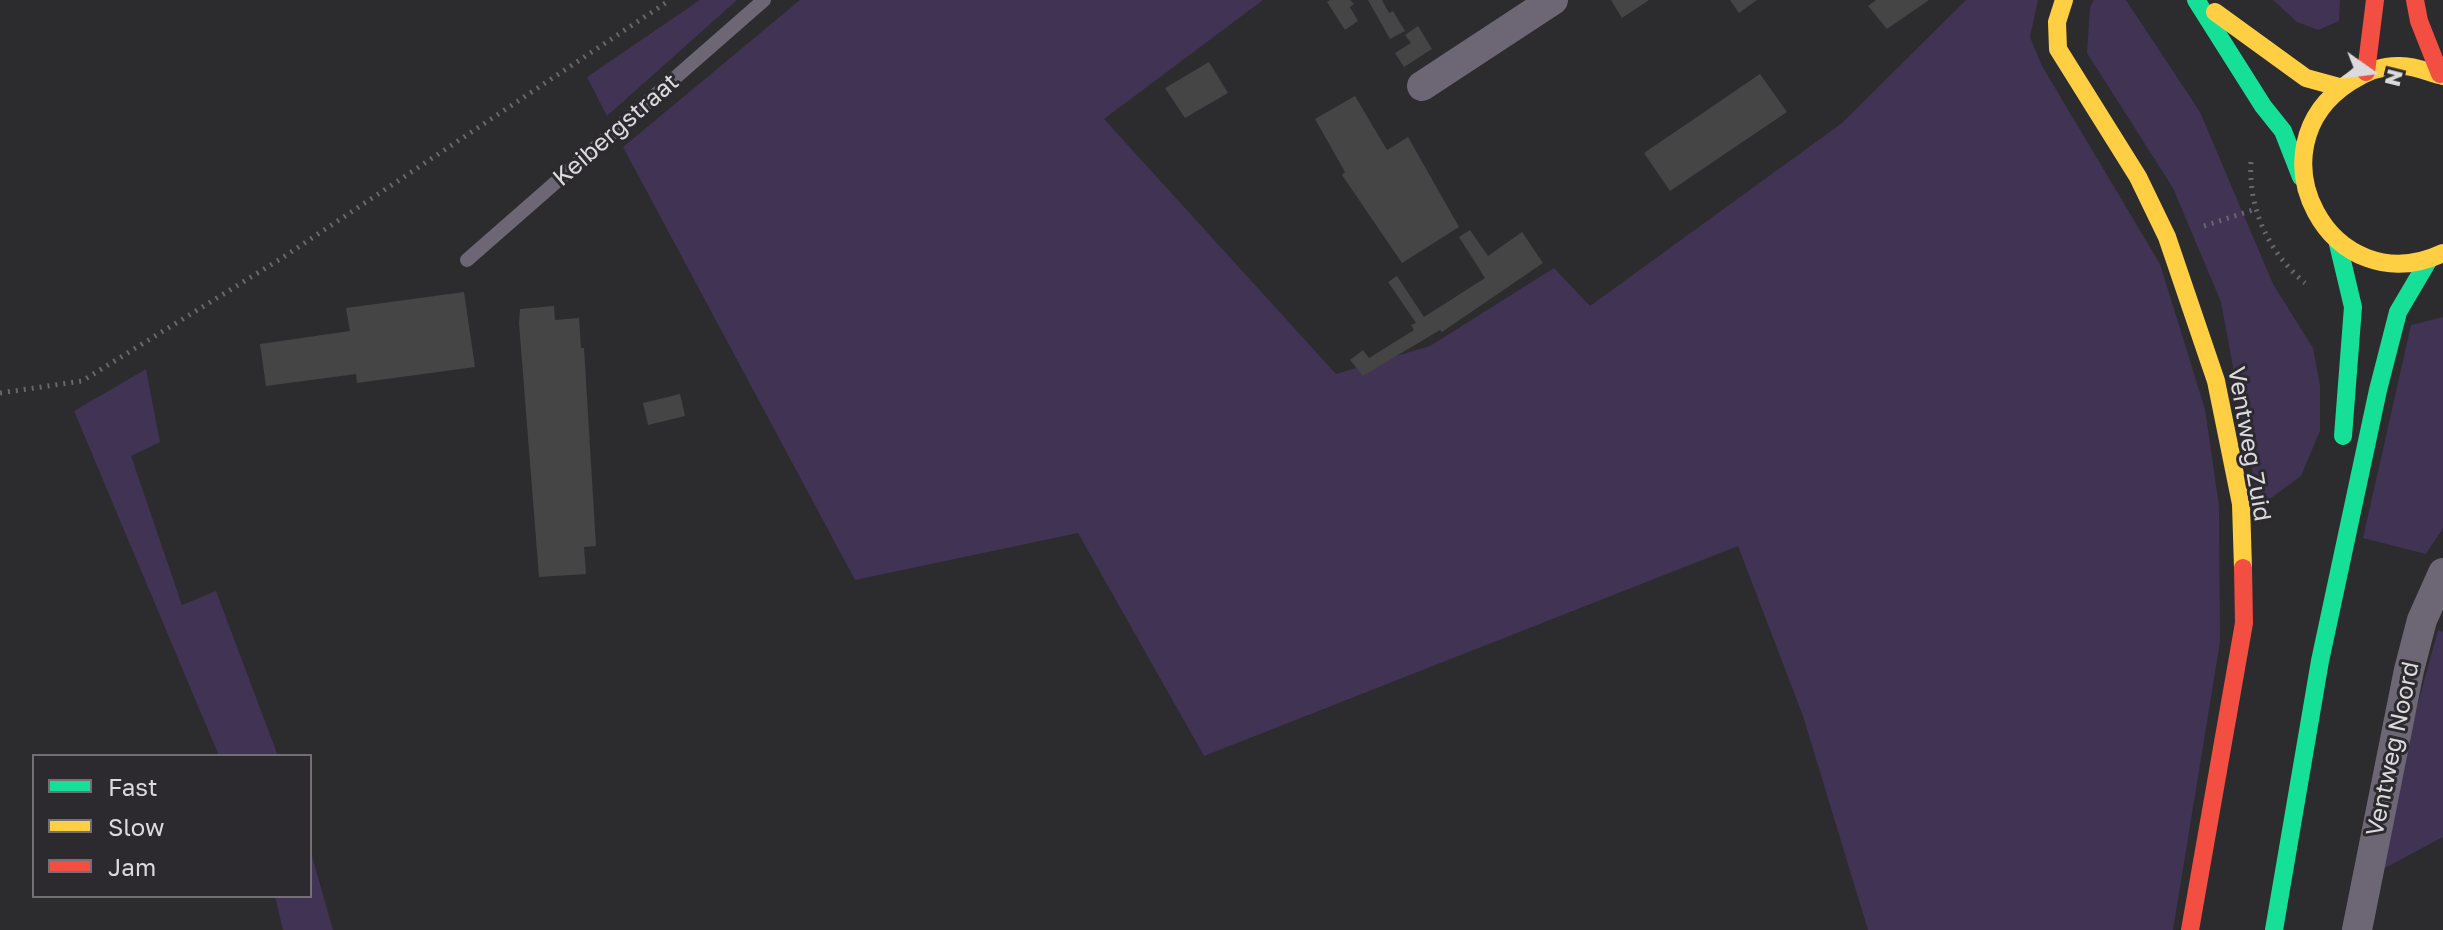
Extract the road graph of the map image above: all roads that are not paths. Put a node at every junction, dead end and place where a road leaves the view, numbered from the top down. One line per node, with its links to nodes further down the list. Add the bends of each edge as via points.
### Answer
1 (764, 0): 14 (lane, Keibergstraat)
2 (1553, 0): 9 (street)
3 (2064, 0): 19 (main road, Ventweg Zuid, via 2057,22 2058,49 2138,177 2167,237 2216,381 2241,504 2244,623)
4 (2197, 0): 10 (main road, via 2306,78); 11 (main road, via 2283,131)
5 (2375, 0): 7 (main road)
6 (2415, 0): 8 (main road)
7 (2366, 72): 8 (main road, via 2403,66); 10 (main road)
8 (2441, 75)
9 (1422, 86)
10 (2339, 87): 11 (main road, via 2316,112 2303,143)
11 (2301, 177): 12 (main road, via 2313,214)
12 (2338, 244): 13 (main road, via 2366,259 2397,265); 15 (main road, via 2353,307)
13 (2436, 257): 18 (main road, via 2398,312)
14 (467, 260)
15 (2341, 457)
16 (2338, 488): 18 (main road)
17 (2443, 573): 21 (street, Ventweg Noord, via 2422,620 2409,670)
18 (2320, 661): 20 (main road)
19 (2190, 930)
20 (2274, 930)
21 (2357, 930)

